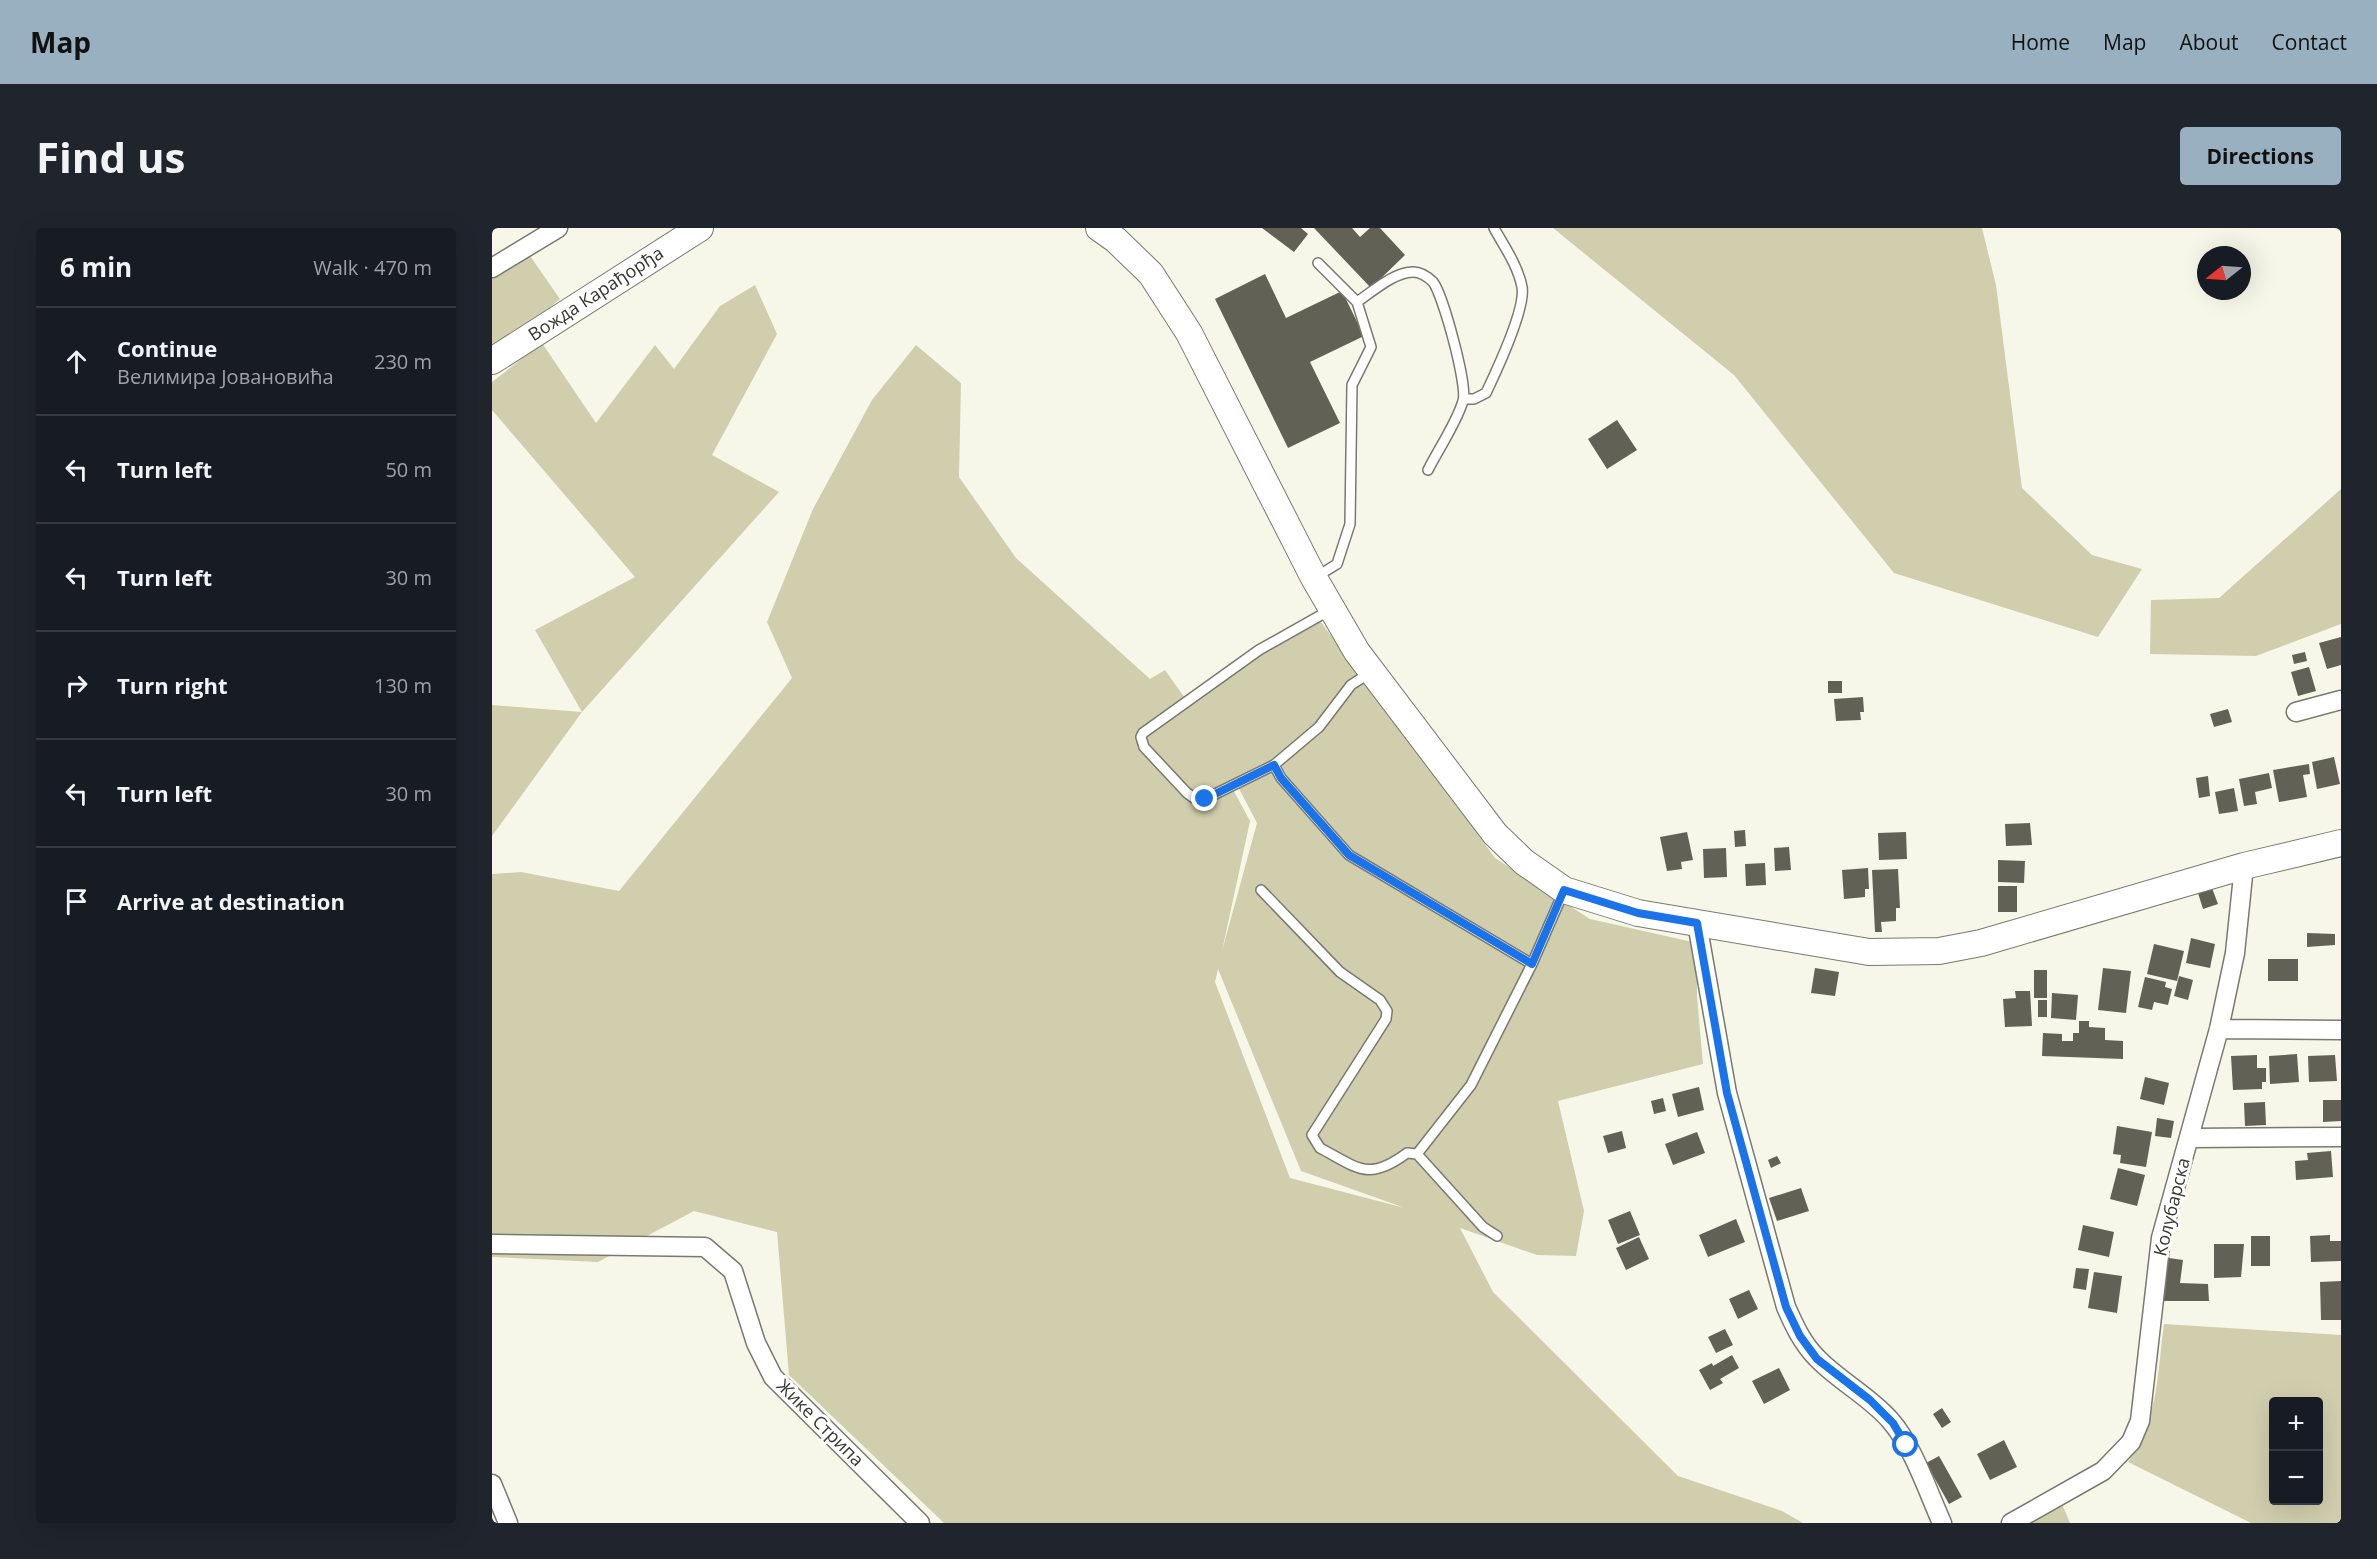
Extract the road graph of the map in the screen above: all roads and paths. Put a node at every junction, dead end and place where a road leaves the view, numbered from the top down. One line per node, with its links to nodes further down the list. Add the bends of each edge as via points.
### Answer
1 (558, 228): 6 (street)
2 (700, 228): 8 (main road, Вожда Карађорђа)
3 (1099, 228): 11 (main road, via 1151,274 1190,333)
4 (1494, 228): 9 (lane, via 1523,289 1519,315 1486,393)
5 (1318, 263): 7 (lane)
6 (492, 268)
7 (1357, 302): 9 (lane, via 1394,278 1412,272 1425,275 1434,283 1463,378); 11 (lane, via 1371,347 1352,385 1350,524 1337,564)
8 (492, 361)
9 (1464, 399): 10 (lane)
10 (1428, 470)
11 (1314, 578): 12 (main road)
12 (1332, 608): 13 (main road, via 1357,652); 16 (lane, via 1259,650 1141,737 1144,747 1187,793 1202,800)
13 (1373, 671): 16 (lane, via 1351,685 1319,727); 20 (main road, via 1495,834 1524,862)
14 (2341, 700): 15 (street)
15 (2296, 712)
16 (1274, 765): 22 (lane, via 1349,855)
17 (2341, 843): 18 (main road)
18 (2244, 866): 21 (main road, via 1981,943 1939,951 1869,952); 23 (street, Колубарска, via 2235,953)
19 (1261, 890): 27 (lane, via 1340,972 1380,1000 1388,1011 1312,1135 1314,1142 1362,1170 1376,1171 1407,1153)
20 (1564, 890): 21 (main road, via 1638,913); 22 (lane)
21 (1697, 923): 33 (street, via 1727,1093 1786,1307 1817,1359 1893,1423)
22 (1532, 964): 27 (lane, via 1471,1085)
23 (2219, 1029): 24 (street); 26 (street, Колубарска)
24 (2341, 1030)
25 (2341, 1137): 26 (street)
26 (2191, 1138): 34 (street, Колубарска, via 2161,1238 2140,1421 2131,1443 2103,1471)
27 (1417, 1154): 28 (lane, via 1483,1227)
28 (1497, 1236)
29 (492, 1244): 32 (street, Жике Стрипа, via 687,1246 705,1247 718,1255 734,1271 756,1343 773,1377)
30 (492, 1484): 31 (street)
31 (508, 1523)
32 (920, 1523)
33 (1942, 1523)
34 (2011, 1523)

